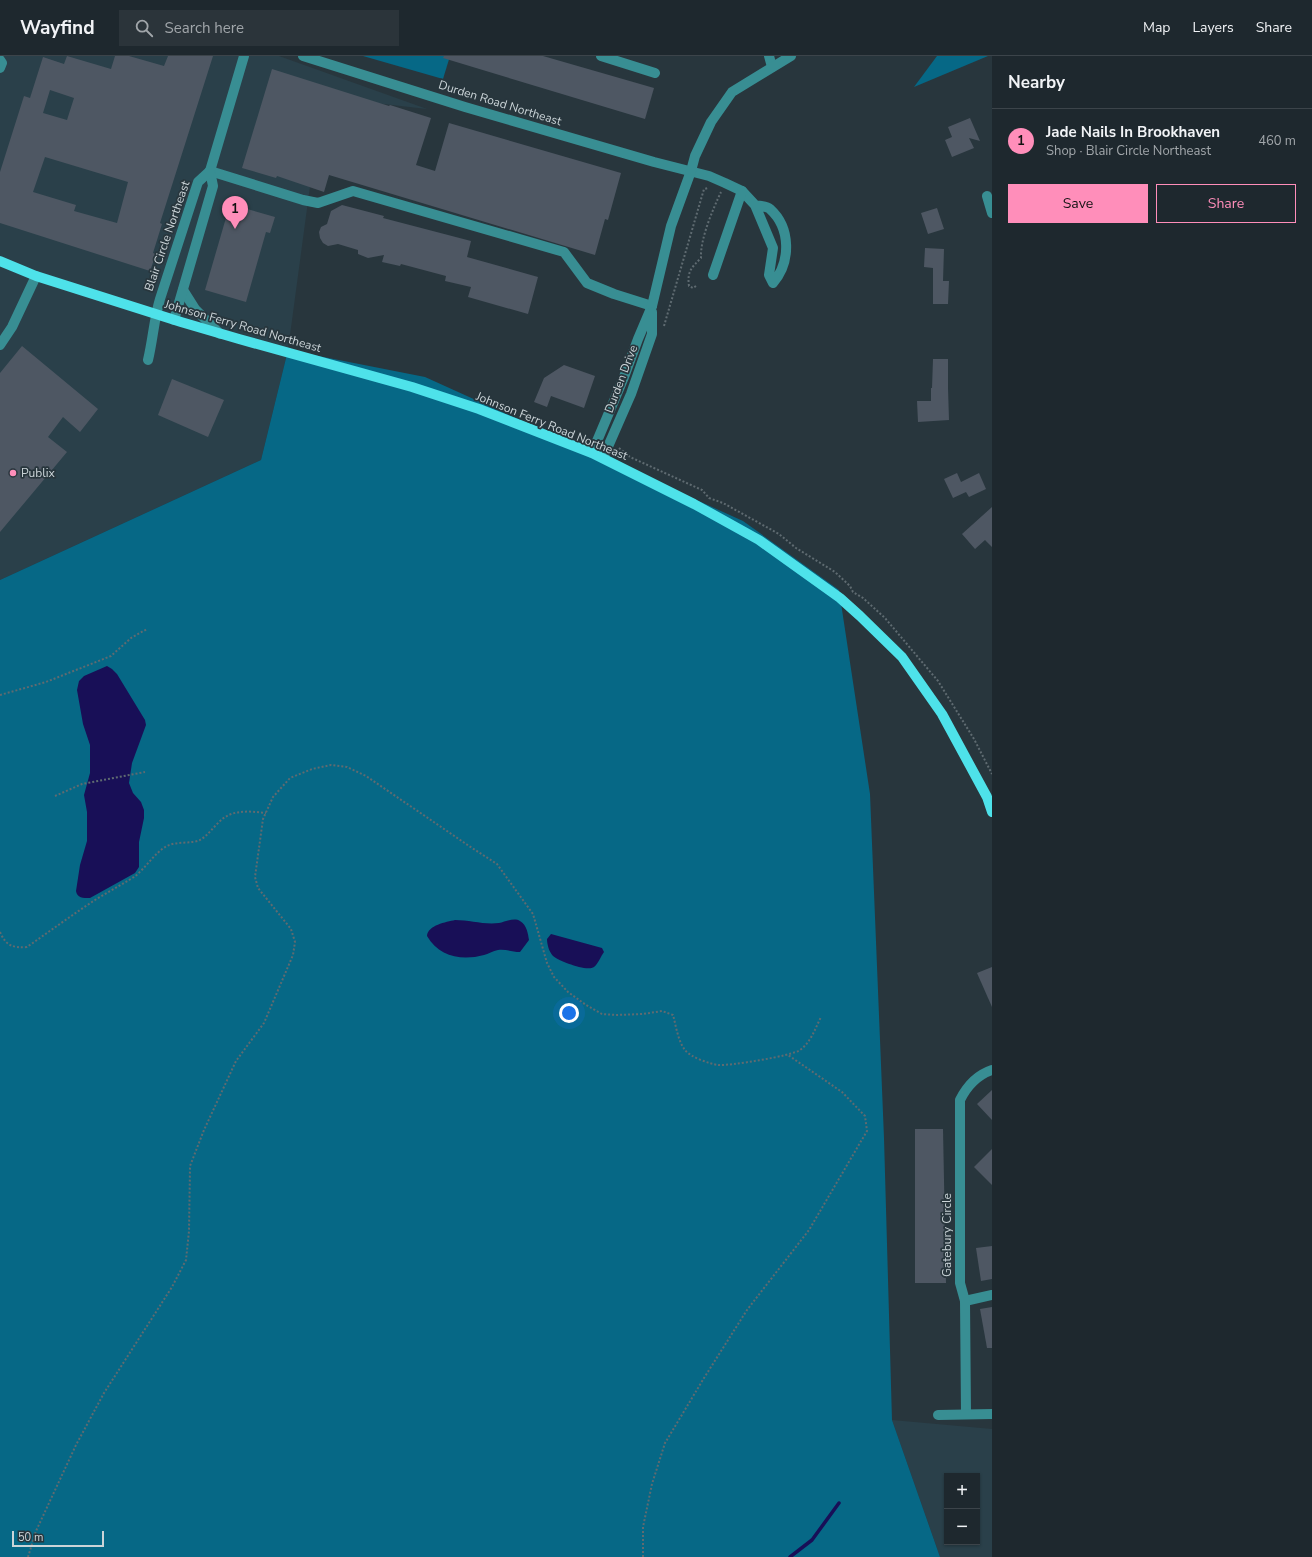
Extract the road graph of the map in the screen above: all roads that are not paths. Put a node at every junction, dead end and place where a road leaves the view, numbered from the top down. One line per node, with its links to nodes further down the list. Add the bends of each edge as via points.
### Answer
1 (244, 56): 10 (street, Blair Circle Northeast)
2 (303, 56): 11 (street, Durden Road Northeast, via 465,107)
3 (601, 56): 9 (street)
4 (769, 56): 7 (street)
5 (790, 56): 7 (street, Durden Drive)
6 (0, 60): 8 (street)
7 (772, 67): 11 (street, Durden Drive, via 732,92 711,122)
8 (0, 68)
9 (655, 73)
10 (210, 171): 21 (street, Blair Circle Northeast, via 213,186); 22 (street, via 303,200 318,202 353,191 564,252 587,283); 23 (street, Blair Circle Northeast, via 198,182)
11 (691, 171): 12 (street, Durden Road Northeast); 22 (street, Durden Drive, via 671,226)
12 (742, 191): 14 (street); 19 (street)
13 (987, 196): 15 (street)
14 (755, 205): 16 (street, via 769,208 782,225); 17 (street)
15 (992, 213)
16 (786, 247): 17 (street); 17 (street, via 781,273 773,283 769,275)
17 (774, 248)
18 (0, 262): 20 (main road, Johnson Ferry Road Northeast)
19 (713, 275)
20 (36, 276): 23 (main road, Johnson Ferry Road Northeast); 26 (street, via 12,327)
21 (183, 290): 24 (street, Blair Circle Northeast); 25 (street, via 195,309)
22 (652, 306): 28 (street, Durden Drive); 29 (street, Durden Drive, via 652,334 631,394)
23 (156, 314): 24 (main road, Johnson Ferry Road Northeast); 27 (street, Blair Circle Northeast)
24 (174, 320): 25 (main road, Johnson Ferry Road Northeast)
25 (220, 334): 28 (main road, Johnson Ferry Road Northeast, via 412,387 479,409)
26 (0, 345)
27 (148, 360)
28 (592, 453): 29 (main road, Johnson Ferry Road Northeast)
29 (603, 458): 30 (main road, Johnson Ferry Road Northeast, via 759,540 840,598 860,616 902,657 942,714 987,797)
30 (992, 812)
31 (992, 1070): 33 (street, Gatebury Circle, via 966,1087 960,1100 960,1283)
32 (992, 1295): 33 (street)
33 (965, 1300): 34 (street, Gatebury Circle)
34 (966, 1414): 35 (street); 36 (street)
35 (992, 1414)
36 (938, 1415)

